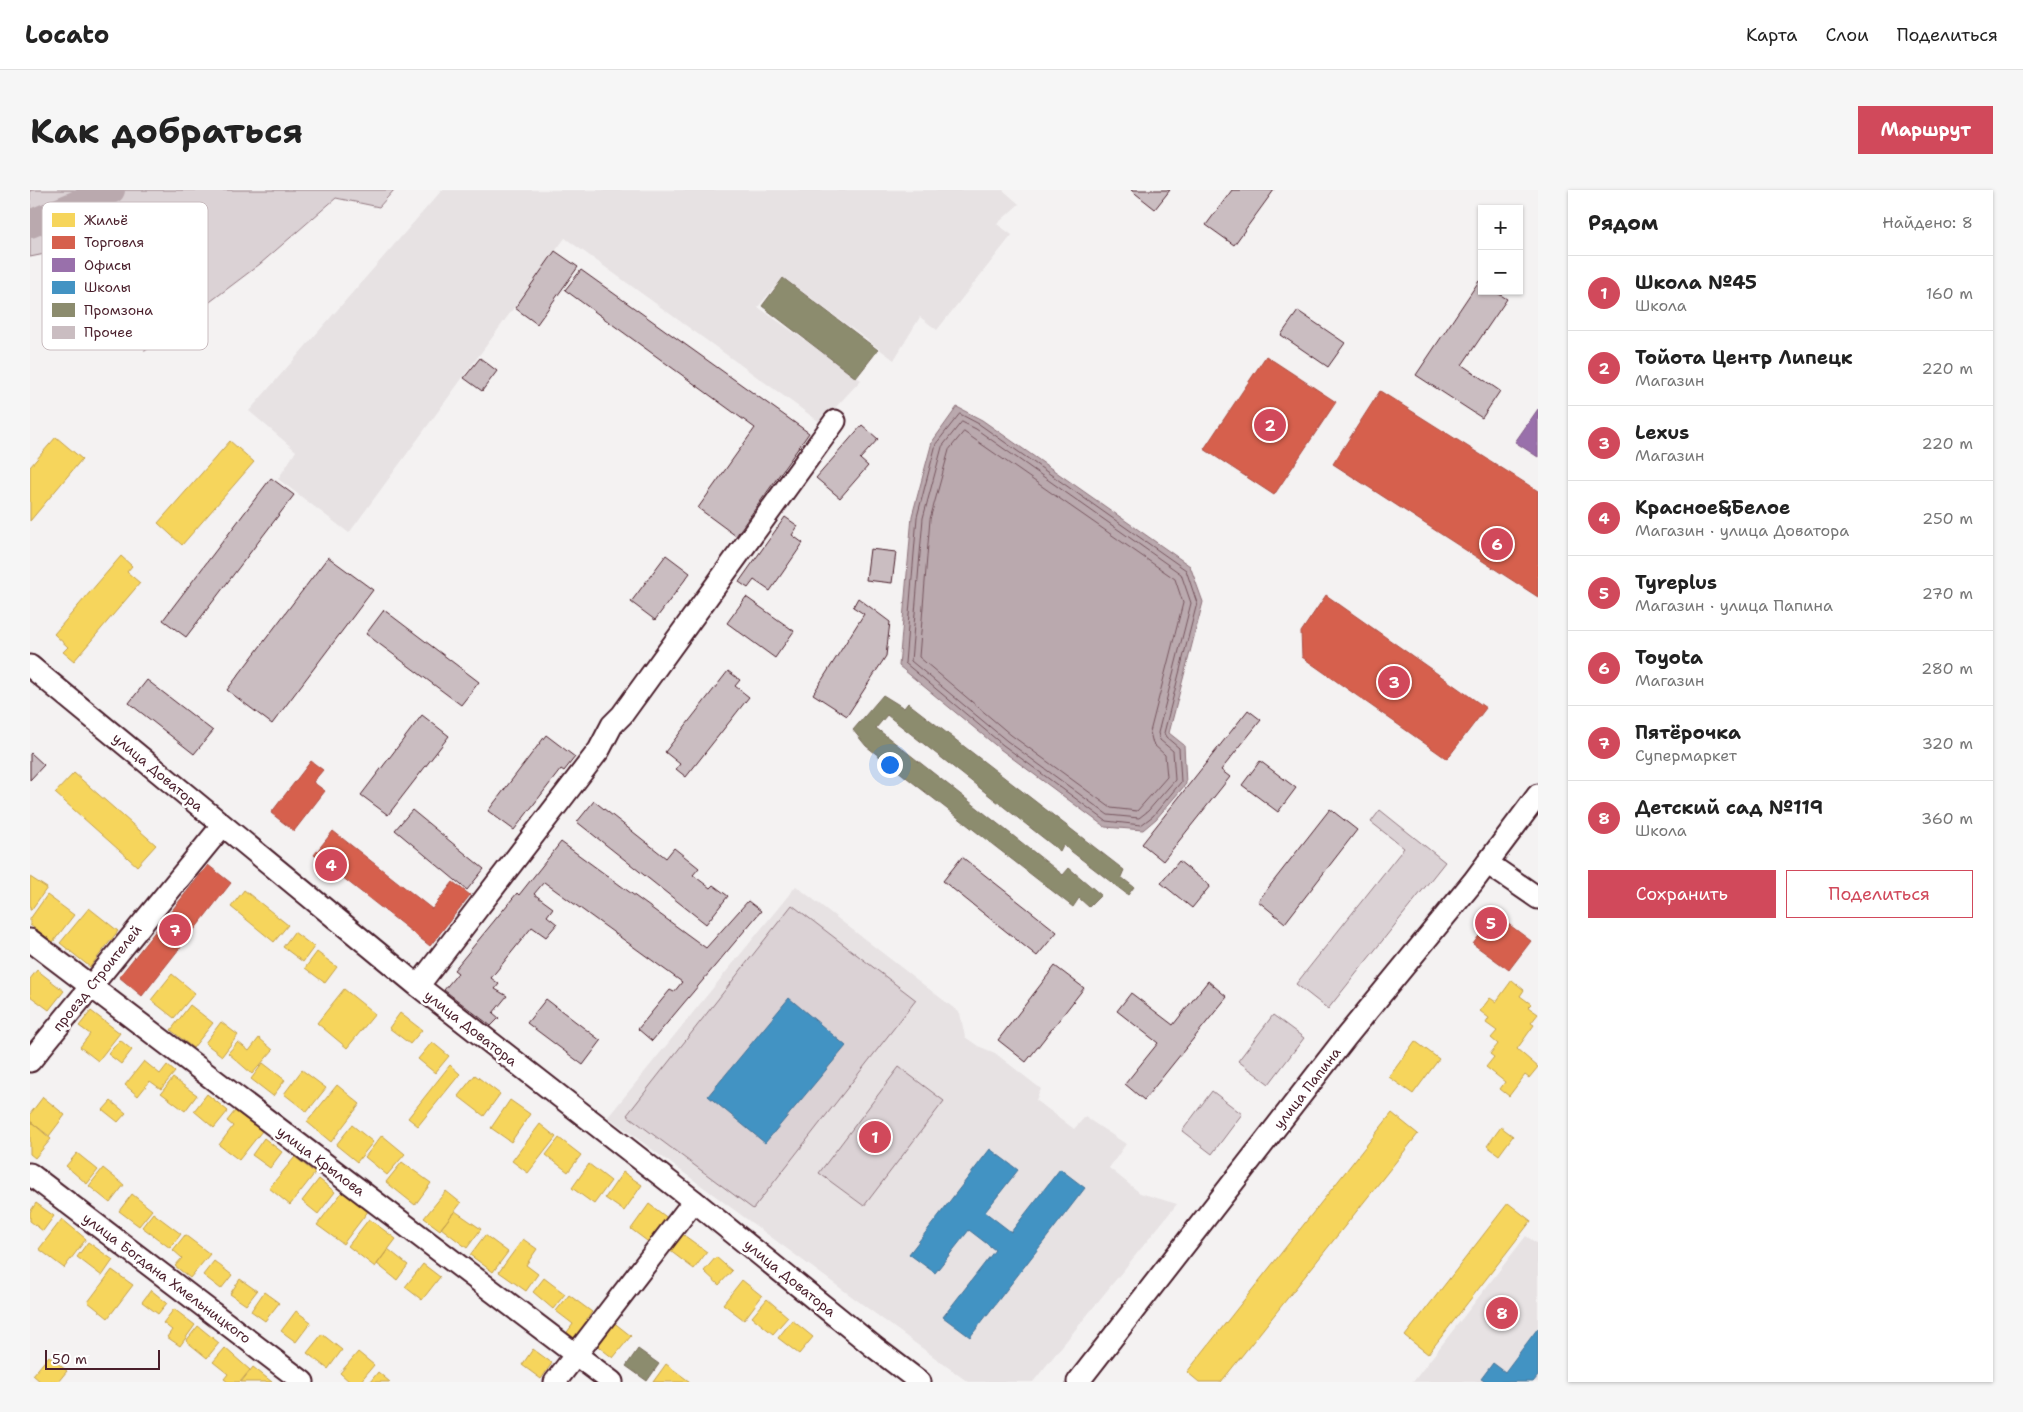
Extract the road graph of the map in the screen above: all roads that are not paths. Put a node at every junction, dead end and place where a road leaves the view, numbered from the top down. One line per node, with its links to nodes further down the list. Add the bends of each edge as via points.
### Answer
1 (835, 421): 9 (street, via 612,725 599,750)
2 (30, 666): 4 (street, улица Доватора)
3 (1538, 795): 5 (street, улица Папина)
4 (222, 826): 8 (street, проезд Строителей); 9 (street, улица Доватора)
5 (1487, 863): 6 (street); 18 (street, улица Папина, via 1346,1037)
6 (1538, 898)
7 (30, 940): 8 (street, улица Крылова)
8 (90, 986): 10 (street, проезд Строителей); 13 (street, улица Крылова)
9 (418, 986): 12 (street, улица Доватора)
10 (30, 1061)
11 (30, 1174): 14 (street, улица Богдана Хмельницкого)
12 (694, 1201): 13 (street); 17 (street, улица Доватора)
13 (576, 1354): 15 (street); 16 (street, улица Крылова)
14 (303, 1382)
15 (555, 1382)
16 (612, 1382)
17 (920, 1382)
18 (1078, 1382)

